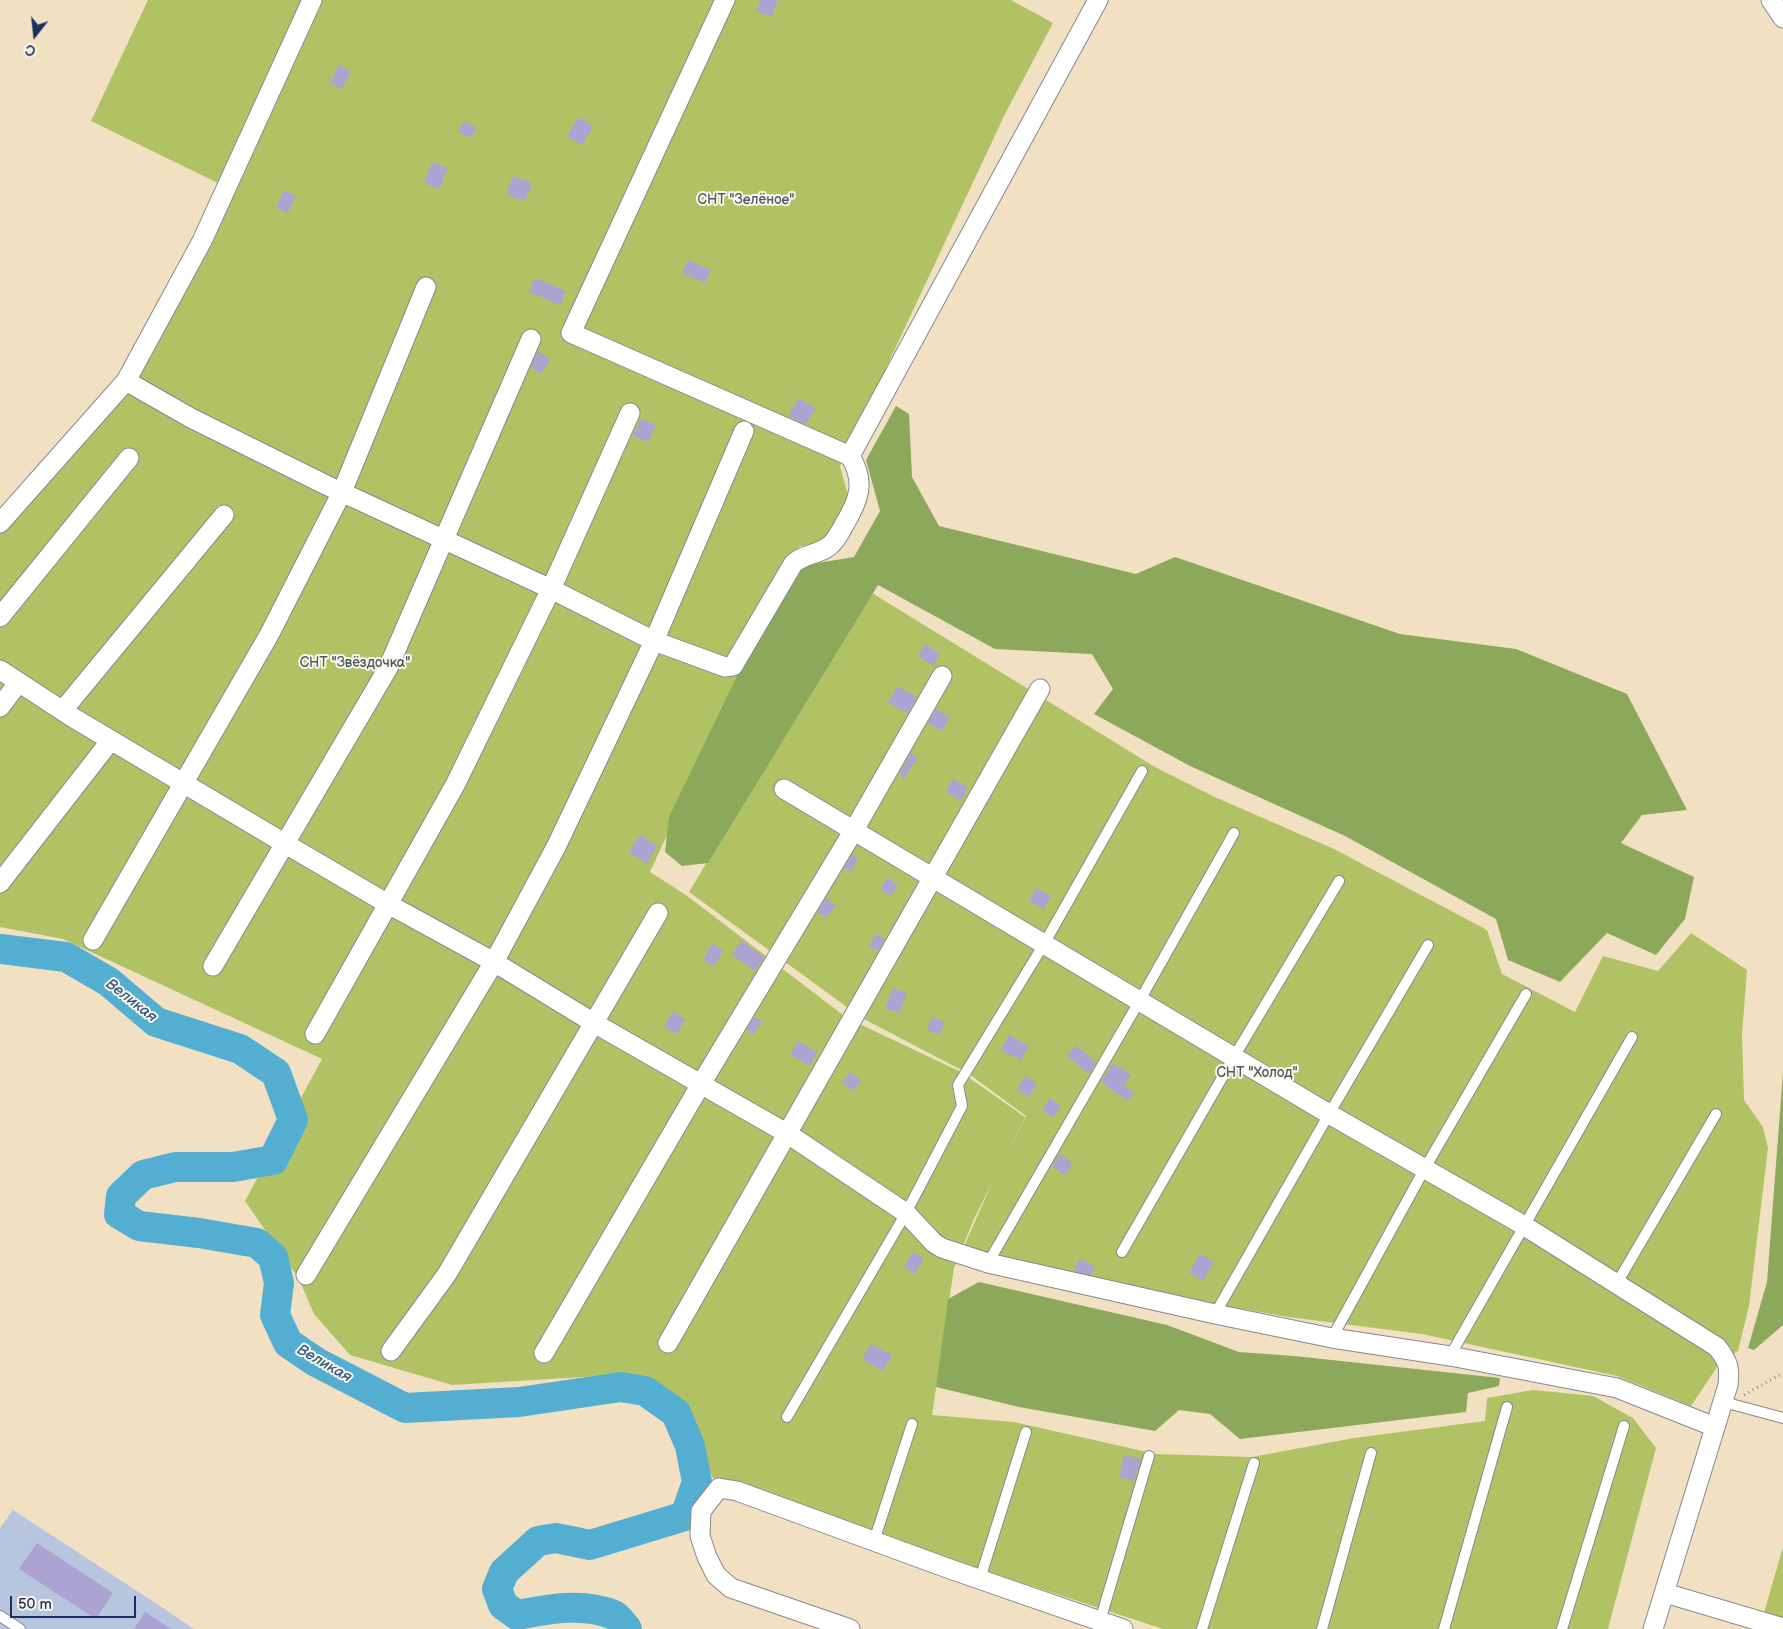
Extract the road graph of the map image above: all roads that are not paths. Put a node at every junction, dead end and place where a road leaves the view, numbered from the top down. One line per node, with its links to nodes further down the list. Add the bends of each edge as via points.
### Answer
1 (312, 0): 8 (street, via 202,241)
2 (725, 0): 11 (street, via 571,333)
3 (1098, 0): 11 (street)
4 (1771, 0): 5 (street)
5 (1783, 18)
6 (426, 287): 13 (street)
7 (531, 339): 16 (street)
8 (126, 381): 13 (street, via 191,418); 15 (street)
9 (630, 413): 17 (street)
10 (744, 431): 19 (street)
11 (850, 456): 19 (street, via 856,466 858,481 859,494 855,506 830,546 800,557 793,564 732,666 725,667)
12 (129, 458): 18 (street)
13 (342, 492): 16 (street); 28 (street, via 269,635)
14 (224, 515): 25 (street)
15 (0, 522)
16 (444, 540): 17 (street); 32 (street, via 388,668)
17 (550, 589): 19 (street); 36 (street, via 455,785)
18 (0, 617)
19 (654, 641): 41 (street, via 556,847)
20 (0, 670): 22 (street)
21 (942, 676): 30 (street)
22 (18, 682): 24 (street); 25 (street)
23 (1040, 689): 33 (street)
24 (0, 707)
25 (63, 710): 26 (street)
26 (111, 740): 28 (street); 35 (street)
27 (1142, 771): 39 (lane)
28 (184, 783): 32 (street); 38 (street)
29 (784, 789): 30 (street)
30 (854, 830): 33 (street); 49 (street)
31 (1234, 833): 44 (lane)
32 (284, 843): 36 (street); 42 (street)
33 (932, 877): 39 (street); 52 (street)
34 (1339, 881): 48 (lane)
35 (0, 884)
36 (388, 904): 41 (street); 46 (street)
37 (658, 913): 45 (street)
38 (93, 940)
39 (1044, 944): 44 (street); 54 (lane, via 958,1084 962,1106)
40 (1428, 945): 50 (lane)
41 (494, 962): 45 (street); 58 (street)
42 (213, 966)
43 (1526, 994): 53 (lane)
44 (1140, 1000): 48 (street); 57 (lane)
45 (594, 1023): 49 (street); 63 (street, via 447,1274)
46 (315, 1034)
47 (1632, 1037): 55 (lane)
48 (1234, 1057): 50 (street); 56 (lane)
49 (701, 1084): 52 (street); 64 (street)
50 (1328, 1114): 53 (street); 60 (lane)
51 (1716, 1114): 59 (lane)
52 (788, 1134): 54 (street); 62 (street)
53 (1425, 1168): 55 (street); 61 (lane)
54 (906, 1213): 57 (street, via 942,1248); 68 (lane)
55 (1523, 1225): 59 (street); 65 (lane)
56 (1122, 1252)
57 (988, 1263): 60 (street)
58 (306, 1275)
59 (1617, 1283): 72 (street, via 1717,1347 1727,1359 1728,1385)
60 (1215, 1314): 61 (street)
61 (1332, 1338): 65 (street)
62 (668, 1343)
63 (391, 1351)
64 (544, 1353)
65 (1450, 1356): 72 (street, via 1617,1388)
66 (1732, 1404): 69 (lane)
67 (1508, 1407): 88 (lane)
68 (787, 1416)
69 (1783, 1418)
70 (912, 1424): 77 (lane)
71 (1624, 1426): 89 (lane)
72 (1715, 1427): 79 (street)
73 (1026, 1432): 78 (lane)
74 (1371, 1453): 87 (lane)
75 (1149, 1456): 81 (lane)
76 (1254, 1462): 86 (lane)
77 (874, 1541): 78 (street); 84 (street, via 737,1491 719,1488 702,1511 700,1536 707,1557 716,1575 731,1588)
78 (980, 1579): 81 (street)
79 (1665, 1593): 82 (street); 90 (street)
80 (0, 1616): 83 (lane)
81 (1100, 1621): 85 (street)
82 (1783, 1628)
83 (20, 1629)
84 (850, 1629)
85 (1123, 1629)
86 (1202, 1629)
87 (1322, 1629)
88 (1444, 1629)
89 (1562, 1629)
90 (1653, 1629)

